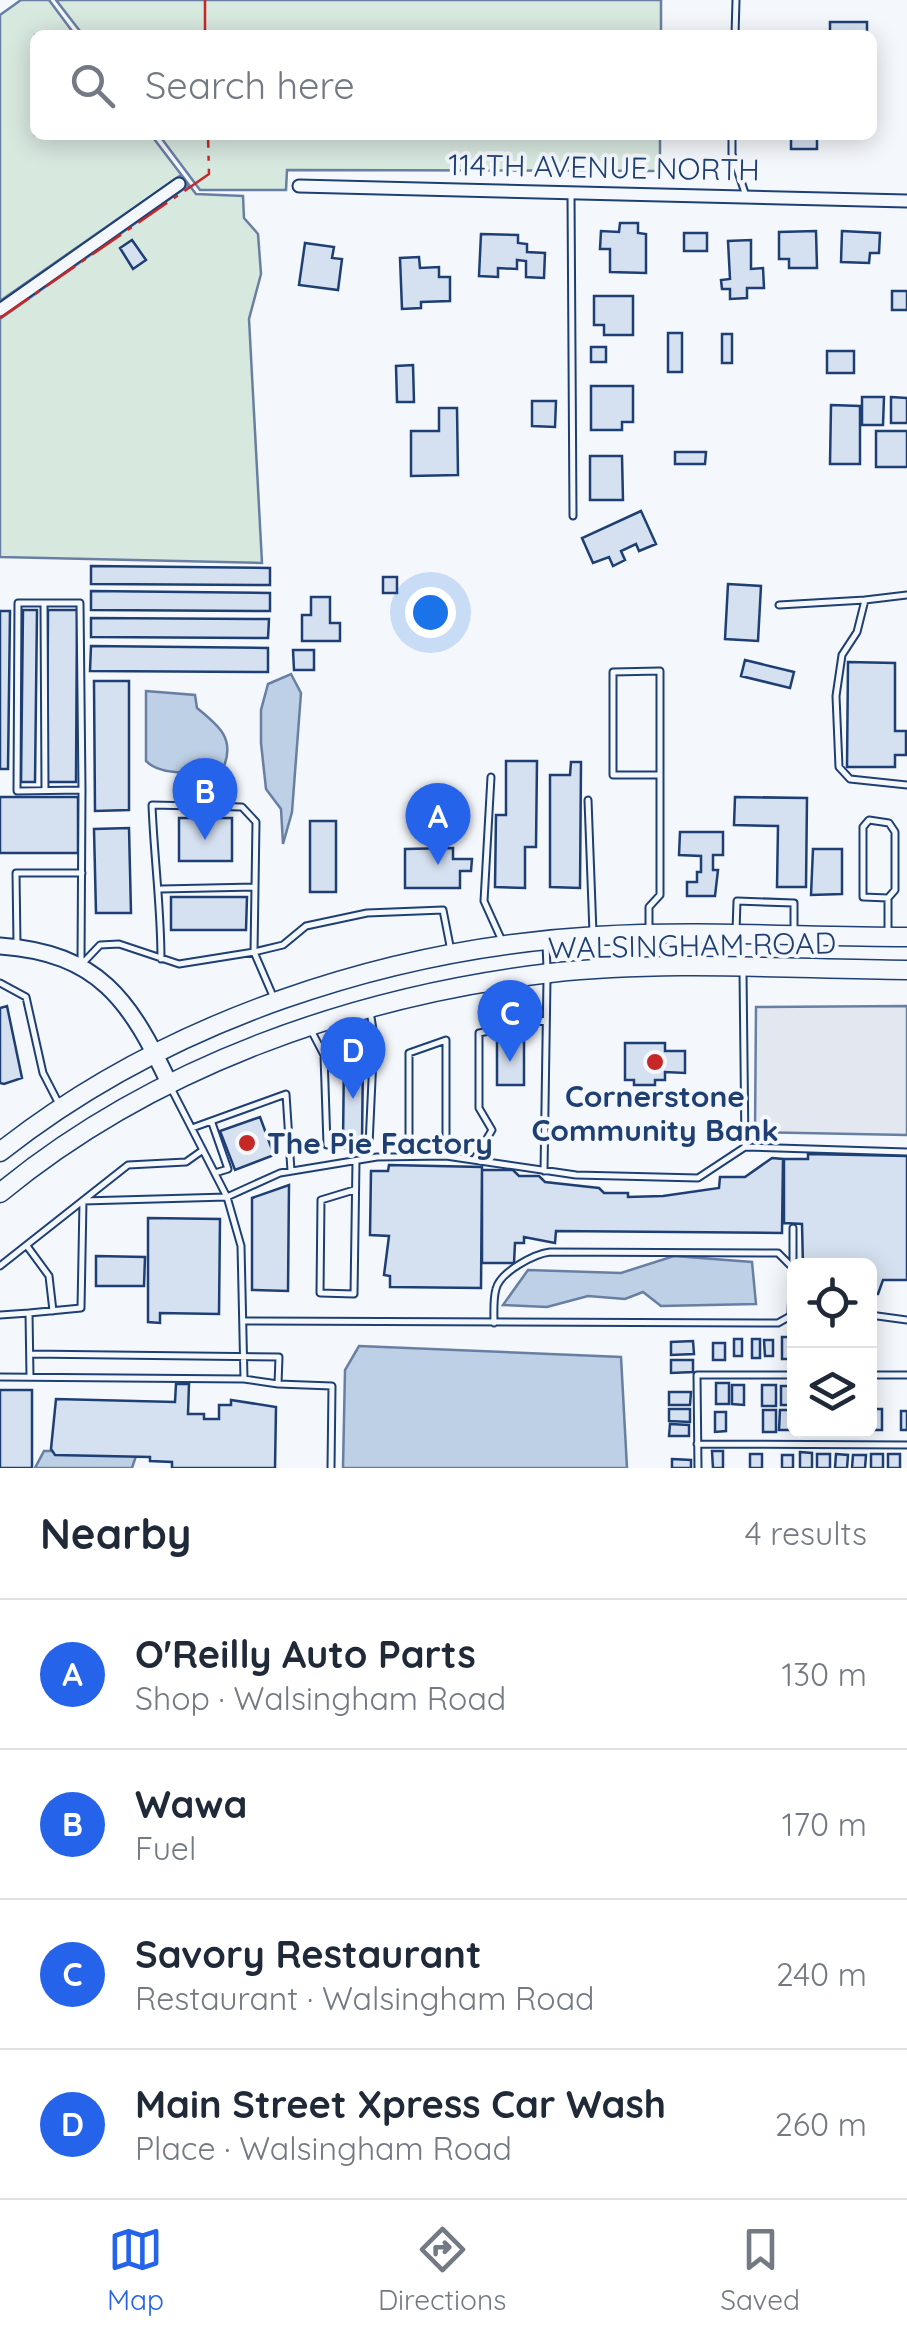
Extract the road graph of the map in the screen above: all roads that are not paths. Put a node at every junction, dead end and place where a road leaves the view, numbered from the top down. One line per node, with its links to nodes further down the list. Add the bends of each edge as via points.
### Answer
1 (736, 0): 2 (lane)
2 (735, 30)
3 (732, 140): 7 (lane)
4 (179, 184): 9 (street)
5 (299, 186): 6 (street, 114TH AVENUE NORTH)
6 (572, 190): 7 (street, 114TH AVENUE NORTH); 10 (lane)
7 (746, 196): 8 (street, 114TH AVENUE NORTH)
8 (907, 200)
9 (0, 310)
10 (573, 516)
11 (907, 596): 12 (lane)
12 (865, 600): 14 (lane); 17 (lane, via 842,656 839,767 850,779)
13 (44, 603): 18 (lane); 18 (lane, via 18,603 17,791); 19 (lane, via 80,603)
14 (778, 605)
15 (658, 774): 15 (lane, via 660,671 612,672 613,774); 25 (lane, via 660,895 650,907)
16 (492, 778): 31 (lane, via 484,901)
17 (907, 784)
18 (45, 790): 19 (lane)
19 (82, 790): 21 (lane)
20 (588, 800): 26 (lane)
21 (82, 873): 32 (lane, via 16,873); 36 (lane)
22 (256, 887): 23 (lane); 23 (lane, via 256,822 242,807 152,805); 33 (lane)
23 (161, 889): 35 (lane)
24 (888, 898): 24 (lane, via 895,890 895,832 881,820 869,820 863,827 863,897); 29 (lane)
25 (649, 935): 26 (main road, WALSINGHAM ROAD); 27 (main road, WALSINGHAM ROAD)
26 (593, 936): 30 (main road, WALSINGHAM ROAD)
27 (736, 936): 28 (main road, WALSINGHAM ROAD); 28 (lane, via 736,901 794,902)
28 (794, 936): 29 (main road, WALSINGHAM ROAD)
29 (898, 937)
30 (546, 940): 31 (main road, WALSINGHAM ROAD); 39 (lane)
31 (504, 946): 34 (main road, WALSINGHAM ROAD)
32 (8, 947): 36 (street, via 44,950)
33 (254, 952): 34 (lane, via 283,945 306,926 367,912 431,908 443,910); 35 (lane, via 179,964); 41 (lane)
34 (451, 954): 41 (main road, WALSINGHAM ROAD)
35 (161, 959): 36 (lane, via 118,944 100,945)
36 (81, 965): 45 (street, via 121,998)
37 (743, 969): 38 (main road, WALSINGHAM ROAD); 39 (main road, WALSINGHAM ROAD); 51 (lane)
38 (907, 970)
39 (547, 974): 42 (main road, WALSINGHAM ROAD); 43 (lane)
40 (0, 983): 47 (lane, via 26,998 42,1073)
41 (276, 1004): 45 (main road, WALSINGHAM ROAD)
42 (369, 1008): 44 (main road, WALSINGHAM ROAD); 50 (lane, via 369,1145)
43 (546, 1020): 57 (lane, via 478,1033 479,1108 492,1130); 60 (lane)
44 (310, 1027): 46 (main road, WALSINGHAM ROAD); 50 (lane, via 324,1055 327,1145)
45 (155, 1054): 46 (street); 47 (main road, WALSINGHAM ROAD)
46 (170, 1084): 49 (lane); 64 (main road, WALSINGHAM ROAD)
47 (62, 1108): 53 (main road, WALSINGHAM ROAD)
48 (211, 1122): 49 (lane); 61 (lane, via 286,1094); 62 (lane, via 228,1169)
49 (192, 1128): 52 (lane)
50 (336, 1145): 59 (lane)
51 (745, 1148): 54 (lane); 60 (lane, via 698,1178)
52 (203, 1150): 62 (lane); 66 (lane, via 186,1162 128,1166)
53 (0, 1152)
54 (907, 1152)
55 (409, 1156): 56 (lane); 56 (lane, via 409,1052 446,1040); 58 (lane)
56 (446, 1156): 57 (lane)
57 (474, 1160): 60 (lane)
58 (356, 1161): 59 (lane); 63 (lane)
59 (338, 1164): 61 (lane)
60 (544, 1171)
61 (291, 1172): 65 (lane)
62 (215, 1173): 65 (lane)
63 (354, 1190): 63 (lane, via 321,1200 320,1293 354,1294)
64 (0, 1192)
65 (227, 1197): 66 (lane); 78 (lane, via 241,1246)
66 (83, 1201): 68 (lane); 72 (lane, via 81,1308)
67 (793, 1228): 69 (lane)
68 (26, 1245): 71 (lane); 72 (lane, via 48,1276)
69 (793, 1258)
70 (787, 1262): 79 (lane, via 778,1253 538,1254 500,1279)
71 (0, 1266)
72 (53, 1311): 74 (lane)
73 (0, 1314): 74 (lane)
74 (29, 1314): 80 (lane)
75 (877, 1315): 77 (lane)
76 (787, 1318): 79 (lane, via 778,1323)
77 (907, 1320)
78 (243, 1321): 79 (lane); 81 (lane)
79 (494, 1323)
80 (30, 1354): 81 (lane); 86 (lane)
81 (244, 1356): 87 (lane); 88 (lane, via 279,1356)
82 (787, 1375): 89 (lane, via 697,1375)
83 (877, 1375): 84 (lane)
84 (907, 1375)
85 (0, 1378): 86 (lane)
86 (30, 1378): 87 (lane)
87 (244, 1378): 88 (lane)
88 (278, 1384): 91 (lane, via 332,1386)
89 (697, 1444): 90 (lane); 92 (lane)
90 (907, 1445)
91 (331, 1468)
92 (698, 1468)

